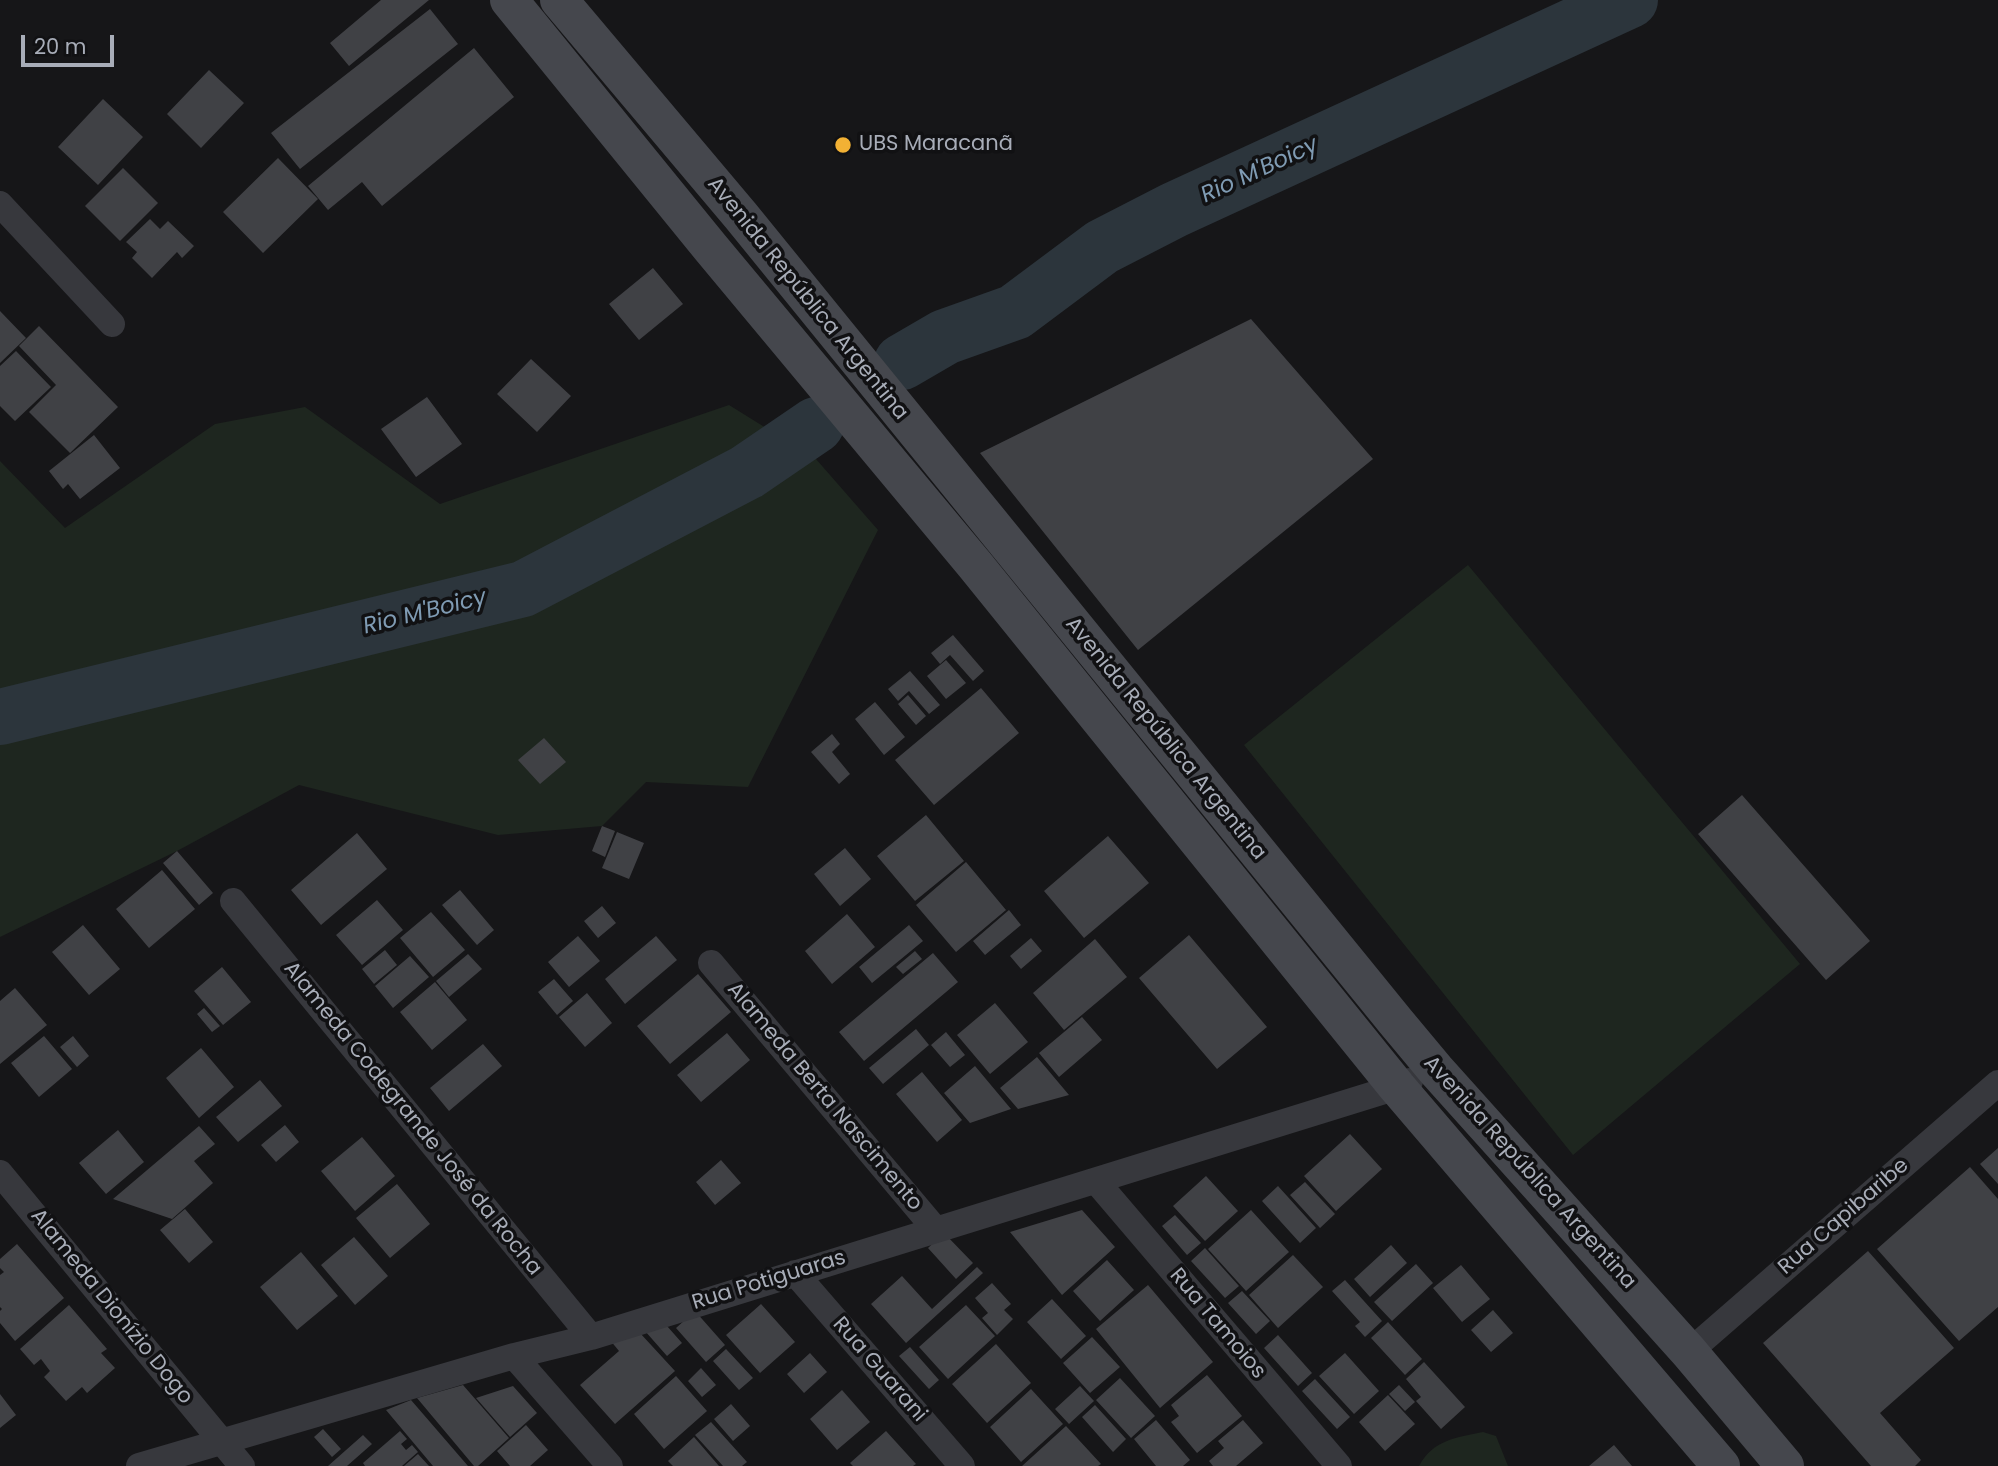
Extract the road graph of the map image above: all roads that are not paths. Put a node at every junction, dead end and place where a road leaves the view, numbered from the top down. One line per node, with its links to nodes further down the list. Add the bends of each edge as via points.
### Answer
1 (509, 0): 9 (main road, Avenida República Argentina)
2 (559, 0): 7 (main road, Avenida República Argentina, via 741,216)
3 (0, 204): 4 (street)
4 (112, 324)
5 (233, 901): 15 (street, Alameda Codegrande José da Rocha)
6 (711, 963): 12 (street, Alameda Berta Nascimento)
7 (1436, 1070): 9 (street, Rua Potiguaras); 16 (main road, Avenida República Argentina)
8 (1998, 1083): 16 (street, Rua Capibaribe)
9 (1397, 1087): 11 (street, Rua Potiguaras); 14 (main road, Avenida República Argentina)
10 (0, 1173): 18 (street, Alameda Dionízio Dogo)
11 (1096, 1181): 12 (street, Rua Potiguaras); 23 (street, Rua Tamoios)
12 (936, 1230): 13 (street, Rua Potiguaras)
13 (795, 1273): 15 (street, Rua Potiguaras); 22 (street, Rua Guarani)
14 (1592, 1315): 16 (main road, via 1658,1354 1675,1357); 24 (main road, Avenida República Argentina)
15 (591, 1337): 17 (street, Rua Potiguaras)
16 (1689, 1352): 25 (main road, Avenida República Argentina)
17 (514, 1356): 18 (street, Rua Potiguaras); 21 (street)
18 (221, 1441): 19 (street, Rua Potiguaras); 20 (street, Alameda Dionízio Dogo)
19 (139, 1466)
20 (242, 1466)
21 (610, 1466)
22 (962, 1466)
23 (1339, 1466)
24 (1721, 1466)
25 (1785, 1466)

